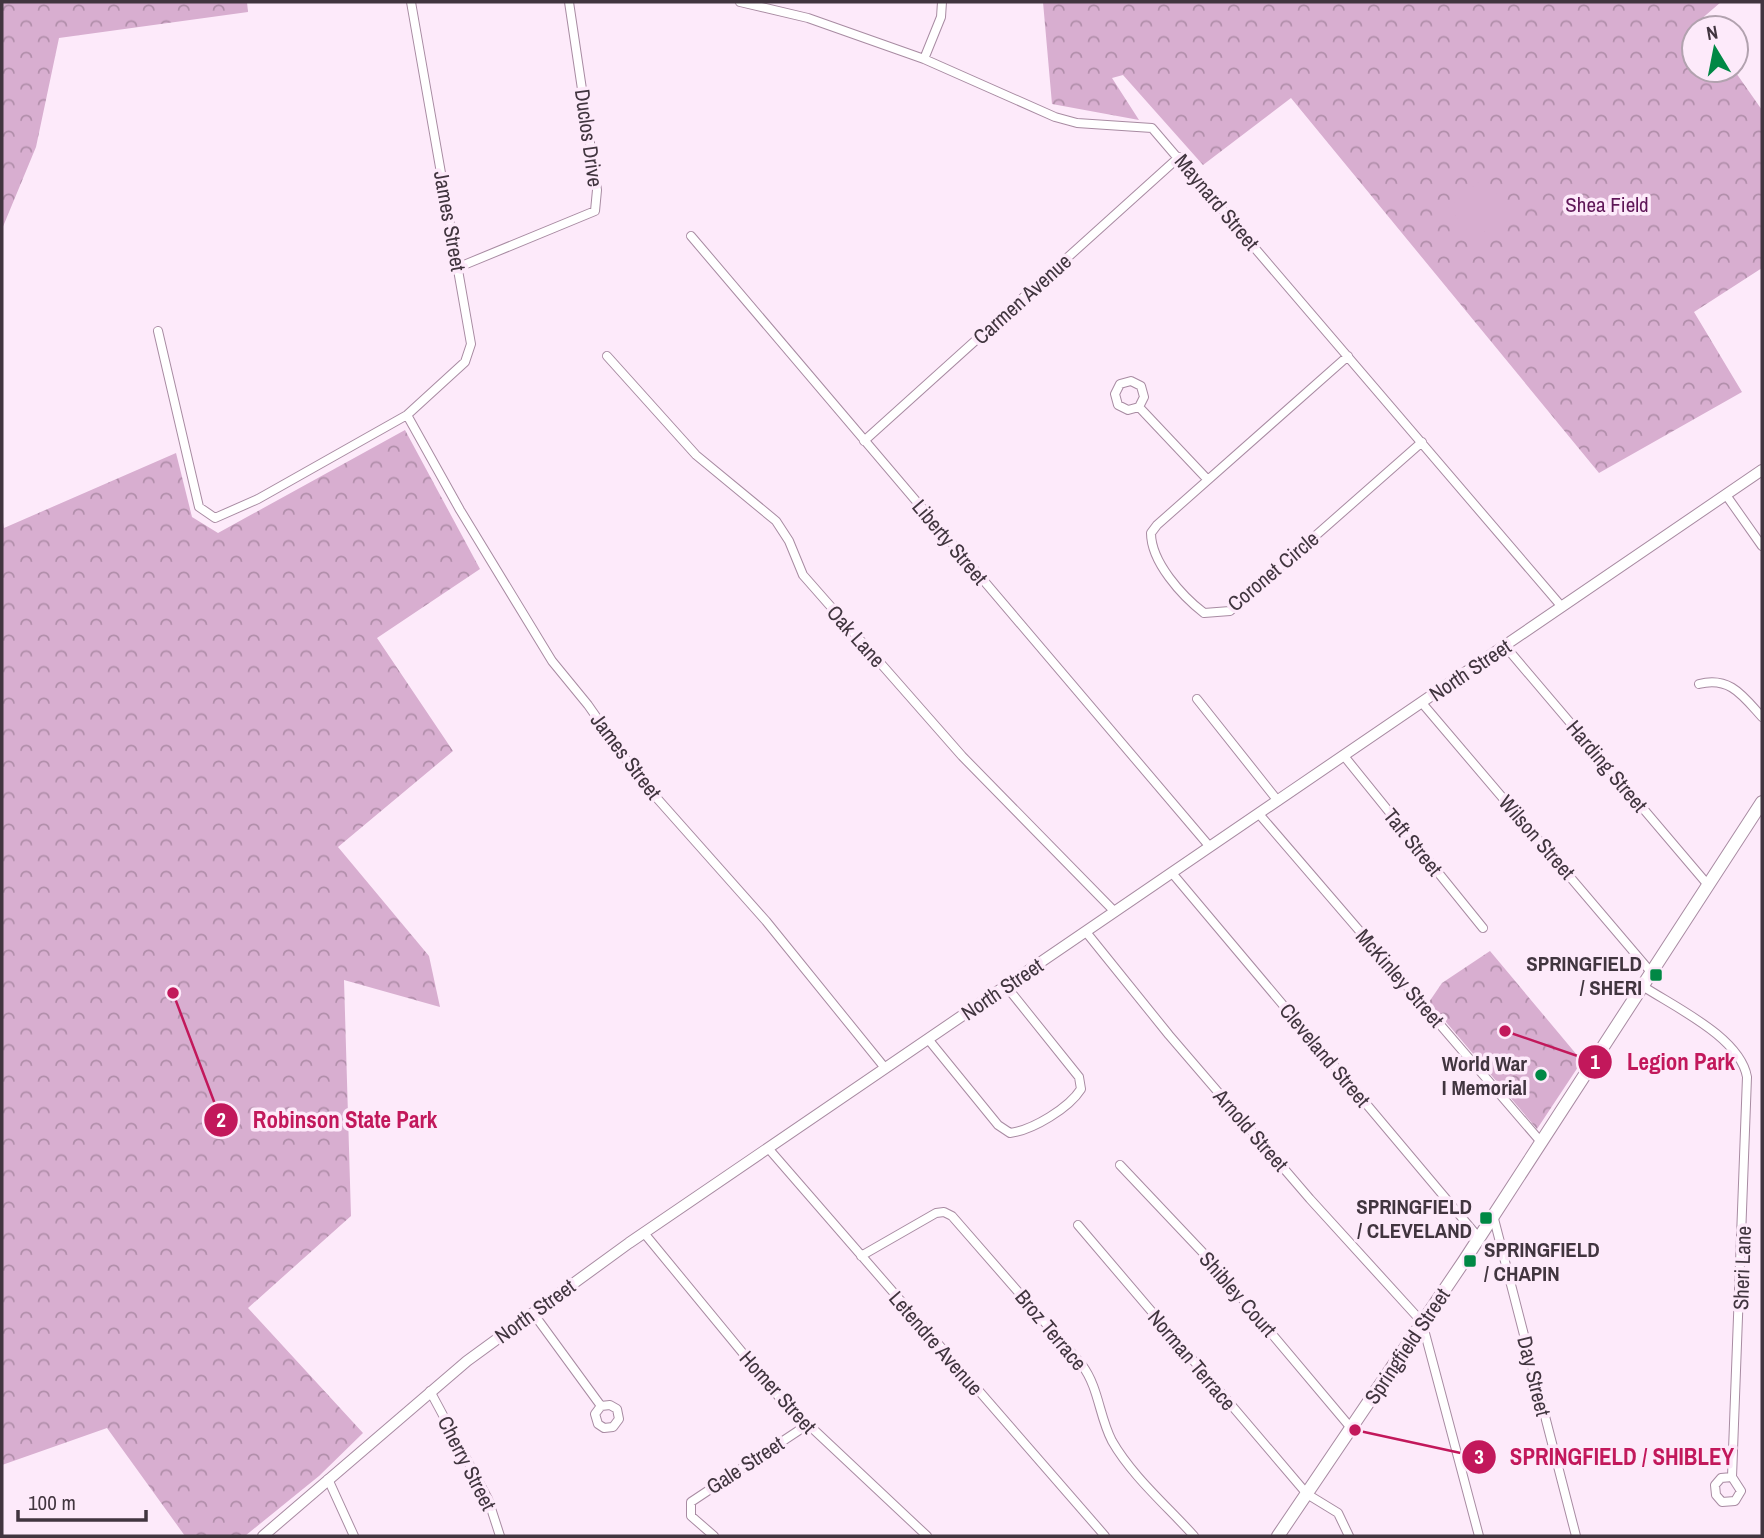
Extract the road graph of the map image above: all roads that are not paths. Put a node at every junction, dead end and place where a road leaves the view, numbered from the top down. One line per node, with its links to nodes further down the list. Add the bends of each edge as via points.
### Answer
1 (411, 2): 8 (street, James Street)
2 (569, 2): 8 (street, Duclos Drive, via 597,190 595,211)
3 (740, 2): 5 (street, Maynard Street, via 808,18)
4 (942, 2): 5 (street, via 941,17)
5 (924, 59): 6 (street, Maynard Street, via 1055,117 1152,128)
6 (1179, 157): 11 (street, Maynard Street); 14 (street, Carmen Avenue)
7 (691, 236): 14 (street, Liberty Street)
8 (459, 267): 13 (street, James Street, via 471,344 465,362)
9 (158, 331): 13 (street, James Street, via 199,507 215,518 258,499)
10 (607, 356): 33 (street, Oak Lane, via 695,455 776,521 803,575 962,756)
11 (1348, 356): 15 (street, Maynard Street); 17 (street, Coronet Circle)
12 (1139, 407): 17 (street)
13 (407, 415): 40 (street, James Street, via 552,662 589,705 639,778 766,920)
14 (864, 441): 30 (street, Liberty Street)
15 (1422, 442): 17 (street, Coronet Circle, via 1230,611 1214,615 1197,608 1153,552 1151,541 1151,533 1164,517); 20 (street, Maynard Street)
16 (1762, 470): 18 (main road, North Street)
17 (1207, 480)
18 (1726, 495): 19 (street); 20 (main road, North Street)
19 (1762, 546)
20 (1562, 607): 21 (main road, North Street)
21 (1505, 646): 24 (main road, North Street); 32 (street, Harding Street)
22 (1699, 684): 25 (street, via 1726,682)
23 (1197, 699): 27 (street)
24 (1422, 703): 26 (main road, North Street); 36 (street, Wilson Street)
25 (1762, 717)
26 (1344, 756): 27 (main road, North Street); 34 (street, Taft Street)
27 (1278, 801): 29 (main road, North Street)
28 (1762, 802): 32 (main road, Springfield Street)
29 (1259, 814): 30 (main road, North Street); 41 (street, McKinley Street)
30 (1210, 847): 31 (main road, North Street)
31 (1172, 873): 33 (main road, North Street); 47 (street, Cleveland Street)
32 (1708, 885): 36 (main road, Springfield Street)
33 (1115, 912): 35 (main road, North Street)
34 (1482, 928)
35 (1086, 932): 38 (main road, North Street); 50 (street, Arnold Street, via 1186,1055)
36 (1650, 971): 37 (main road, Springfield Street)
37 (1642, 985): 41 (main road, Springfield Street); 55 (street, Sheri Lane, via 1727,1042 1746,1069 1749,1085)
38 (1006, 986): 39 (main road, North Street); 39 (street, via 1079,1077 1081,1088 1071,1100 1027,1129 1010,1133)
39 (928, 1039): 40 (main road, North Street)
40 (885, 1068): 42 (main road, North Street)
41 (1541, 1142): 44 (main road, Springfield Street)
42 (768, 1148): 46 (main road, North Street); 48 (street, Letendre Avenue)
43 (1120, 1165): 54 (street, Shibley Court, via 1208,1258)
44 (1493, 1216): 47 (main road, Springfield Street); 68 (street, Day Street)
45 (1078, 1225): 57 (street, Norman Terrace)
46 (644, 1233): 49 (main road, North Street); 53 (street, Homer Street, via 770,1387)
47 (1479, 1237): 50 (main road, Springfield Street)
48 (861, 1256): 63 (street, Letendre Avenue); 64 (street, Broz Terrace, via 936,1213 952,1216 1082,1365 1117,1448)
49 (533, 1312): 51 (main road, North Street); 52 (street)
50 (1422, 1322): 54 (main road, Springfield Street); 67 (street)
51 (430, 1391): 56 (main road, North Street); 60 (street, Cherry Street, via 488,1499)
52 (601, 1406)
53 (807, 1425): 61 (street, Gale Street, via 692,1500 688,1509 692,1519); 62 (street, Homer Street)
54 (1351, 1428): 57 (main road, Springfield Street)
55 (1732, 1477)
56 (328, 1479): 58 (main road, North Street); 59 (street)
57 (1307, 1494): 65 (main road, Springfield Street); 66 (street, Norman Terrace, via 1338,1513)
58 (262, 1536)
59 (354, 1536)
60 (500, 1536)
61 (714, 1536)
62 (928, 1536)
63 (1105, 1536)
64 (1194, 1536)
65 (1278, 1536)
66 (1349, 1536)
67 (1479, 1536)
68 (1576, 1536)

